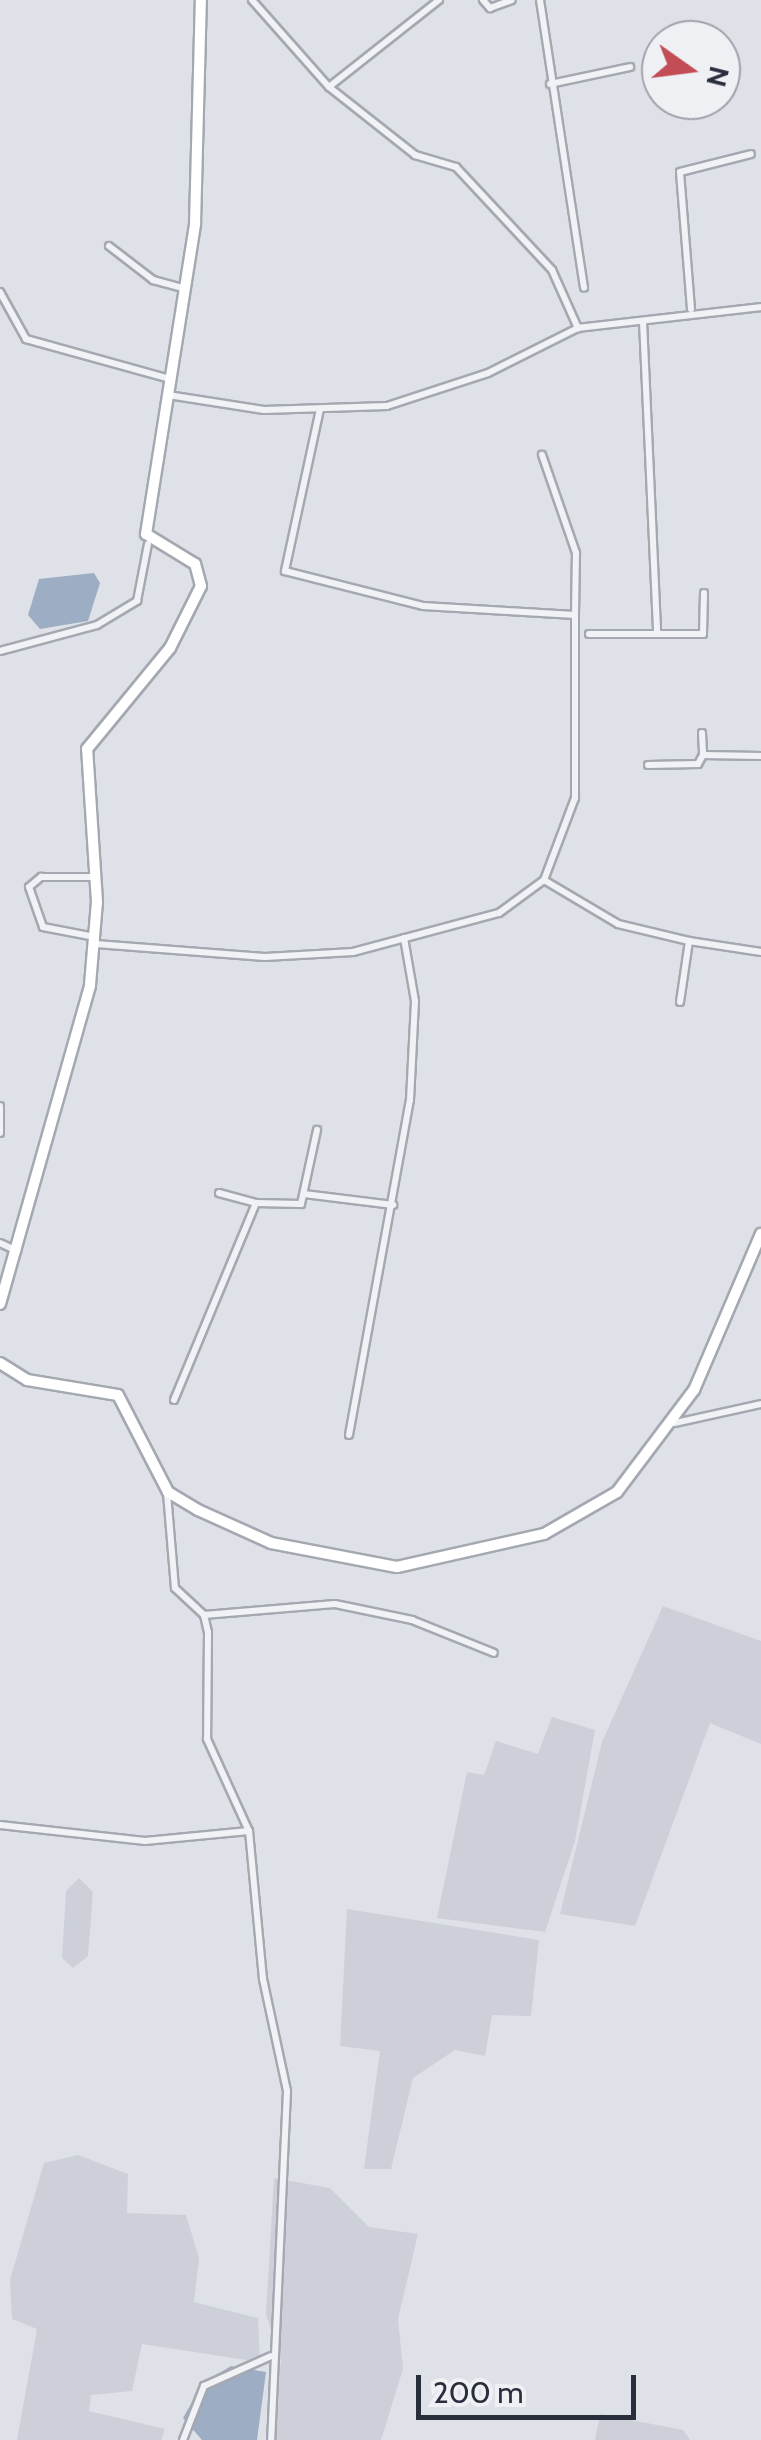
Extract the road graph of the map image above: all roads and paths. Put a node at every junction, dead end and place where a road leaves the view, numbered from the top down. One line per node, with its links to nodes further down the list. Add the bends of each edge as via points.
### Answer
1 (201, 0): 13 (main road, via 204,83)
2 (252, 0): 9 (street)
3 (439, 0): 9 (street)
4 (483, 0): 5 (street, via 490,8)
5 (512, 0)
6 (540, 0): 8 (street)
7 (630, 67): 8 (street)
8 (550, 84): 12 (street)
9 (329, 87): 18 (street, via 414,155 456,167 552,270)
10 (752, 154): 16 (street, via 680,172)
11 (109, 246): 13 (street, via 153,280)
12 (584, 288)
13 (187, 289): 19 (main road)
14 (0, 292): 19 (street, via 26,339)
15 (761, 307): 16 (street)
16 (691, 309): 17 (street)
17 (643, 321): 18 (street); 27 (street)
18 (578, 328): 21 (street, via 488,373 387,406)
19 (171, 380): 20 (main road)
20 (168, 395): 21 (street); 23 (main road)
21 (320, 410): 25 (street, via 286,573 423,606)
22 (542, 455): 25 (street, via 576,553)
23 (148, 544): 28 (street, via 137,601 97,625); 33 (main road, via 195,564 199,599 87,749)
24 (704, 593): 27 (street, via 702,634)
25 (575, 615): 34 (street, via 575,798)
26 (589, 634): 27 (street)
27 (657, 634)
28 (0, 651)
29 (702, 733): 30 (street)
30 (704, 755): 31 (street); 32 (street, via 698,764)
31 (761, 756)
32 (648, 765)
33 (95, 877): 36 (main road); 36 (street, via 41,876 28,887 43,927)
34 (544, 880): 35 (street, via 498,913); 37 (street, via 618,924)
35 (404, 938): 36 (street, via 353,952 265,957); 46 (street, via 416,1001)
36 (96, 941): 49 (main road)
37 (690, 941): 38 (street); 39 (street)
38 (761, 952)
39 (680, 1002)
40 (0, 1106): 42 (street)
41 (317, 1130): 44 (street)
42 (0, 1134)
43 (219, 1193): 45 (street)
44 (304, 1194): 45 (street, via 297,1208); 46 (street)
45 (256, 1204): 52 (street)
46 (393, 1205): 55 (street)
47 (761, 1234): 54 (main road)
48 (0, 1243): 49 (street)
49 (18, 1256): 50 (main road)
50 (1, 1301)
51 (0, 1363): 56 (main road, via 28,1380 118,1395)
52 (174, 1400)
53 (761, 1404): 54 (street)
54 (675, 1423): 56 (main road, via 617,1492 572,1524 397,1566 271,1542)
55 (349, 1435)
56 (168, 1492): 57 (street, via 175,1588)
57 (204, 1615): 58 (street, via 335,1604 412,1620); 60 (street, via 206,1739)
58 (494, 1653)
59 (0, 1824): 60 (street, via 145,1841)
60 (249, 1831): 61 (street, via 263,1980 287,2090)
61 (271, 2356): 62 (street, via 204,2386); 63 (street)
62 (182, 2440)
63 (271, 2440)

